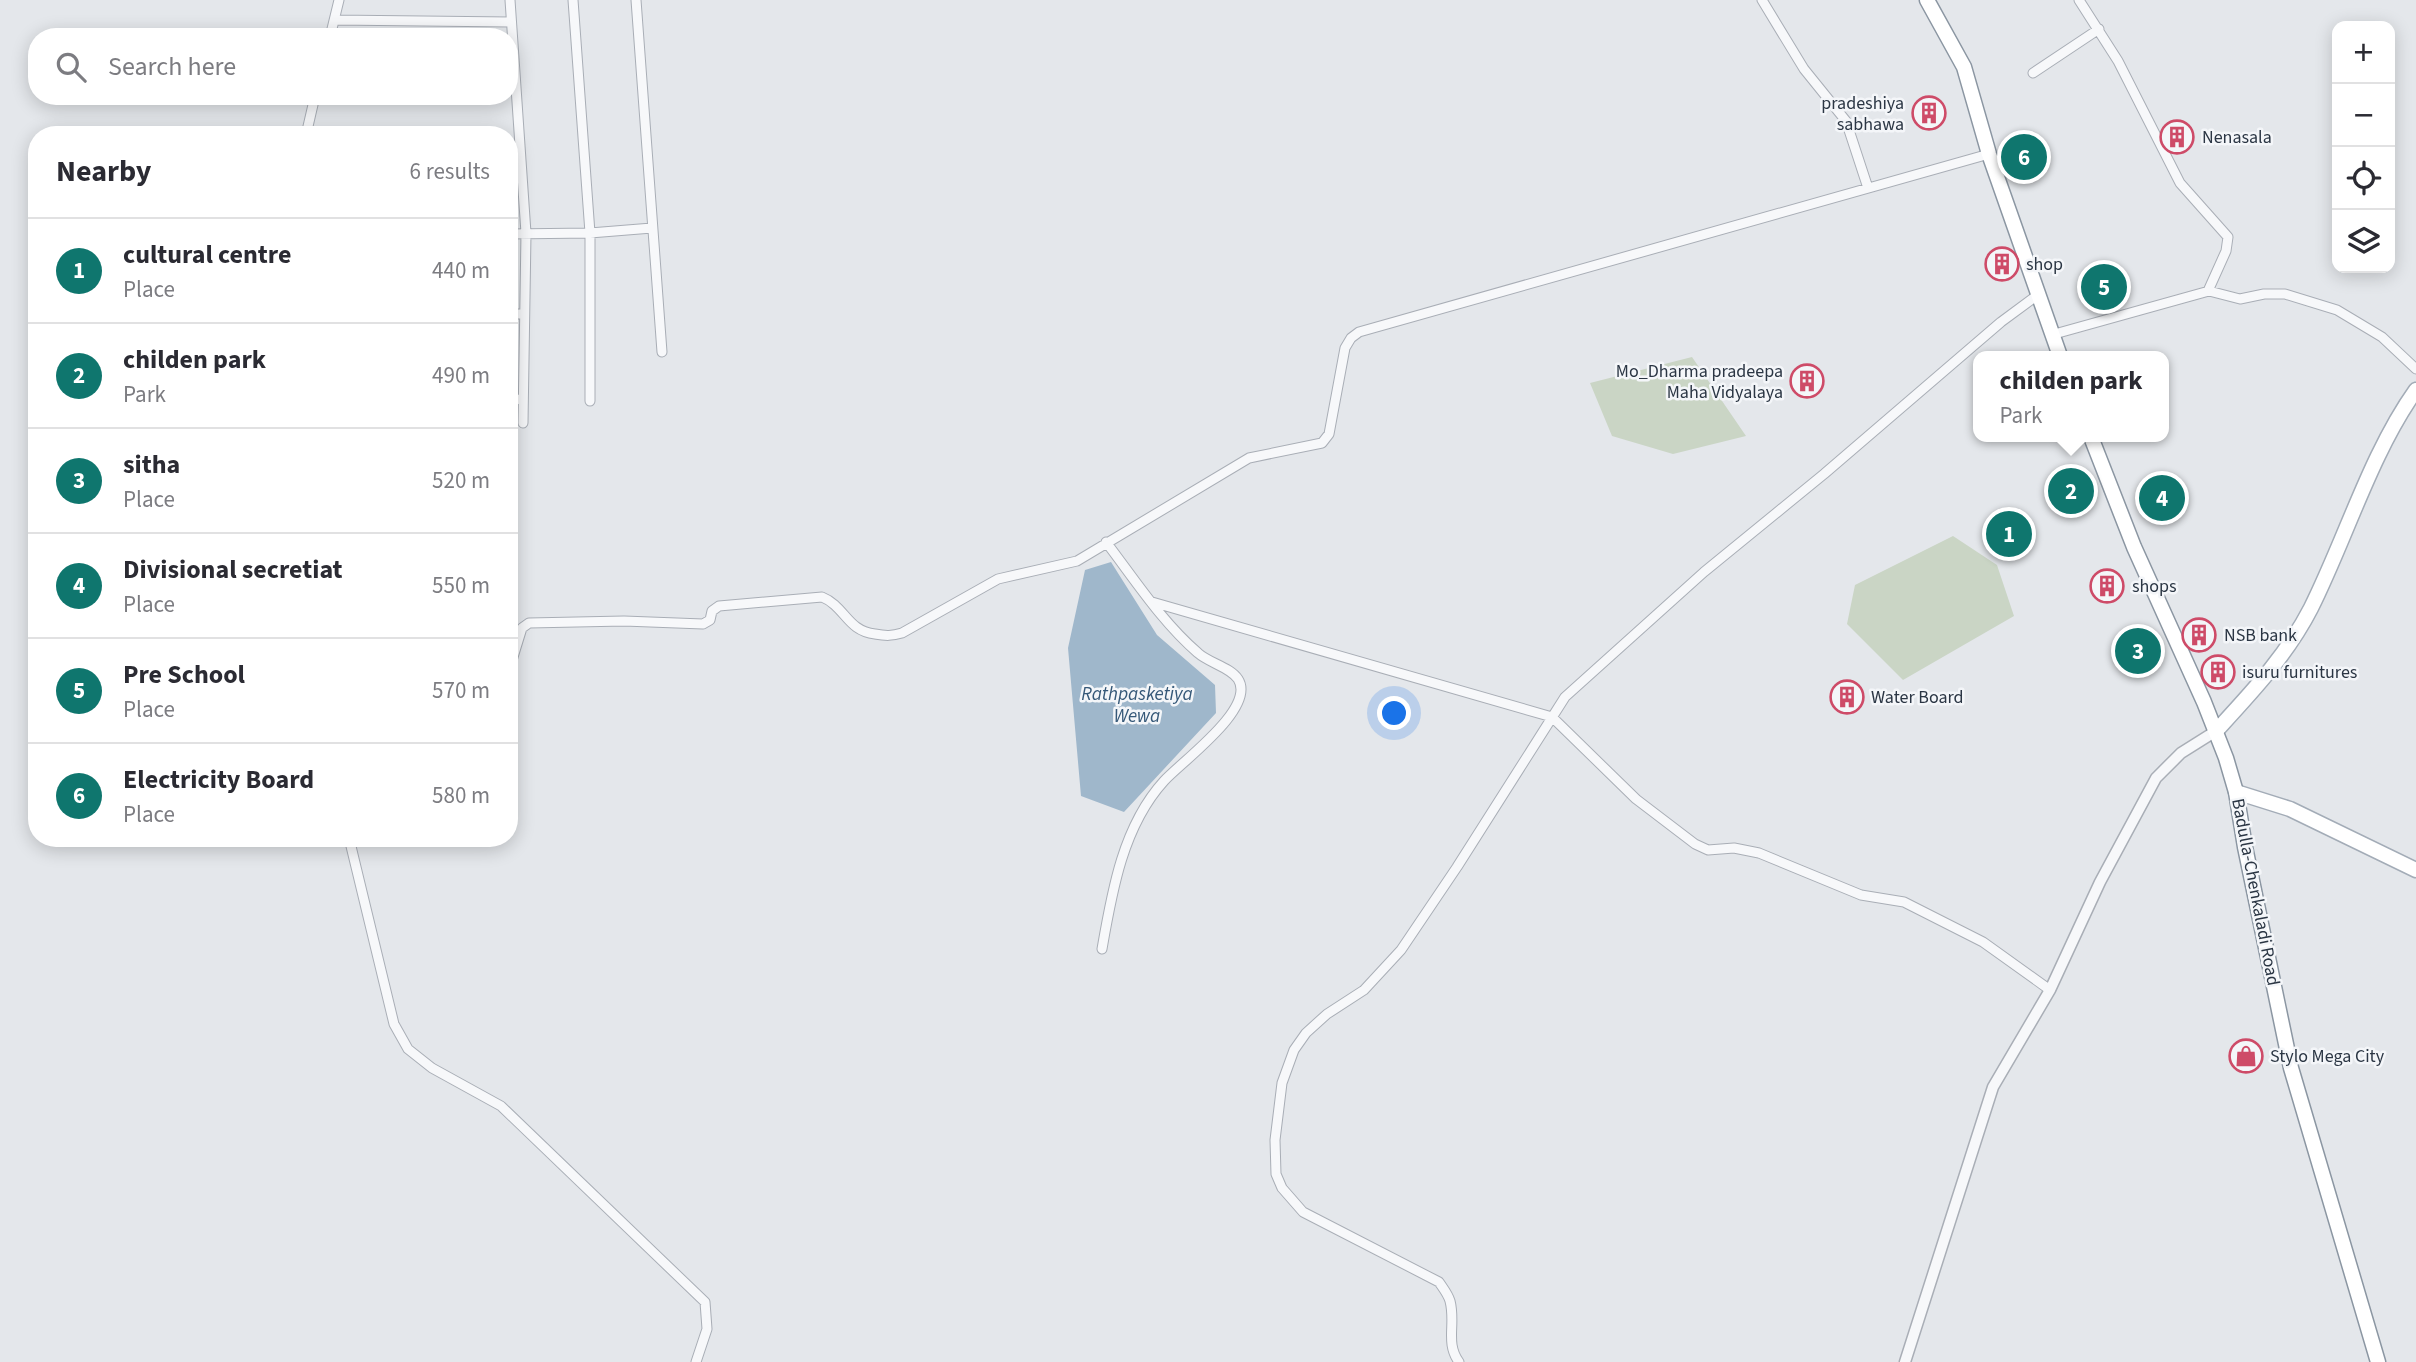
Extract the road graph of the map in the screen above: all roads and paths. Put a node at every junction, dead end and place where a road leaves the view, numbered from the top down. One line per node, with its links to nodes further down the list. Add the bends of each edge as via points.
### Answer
1 (340, 0): 8 (street)
2 (510, 0): 9 (street)
3 (573, 0): 25 (street)
4 (636, 0): 22 (street)
5 (1762, 0): 21 (street, via 1804,69 1846,121)
6 (1928, 0): 19 (main road, via 1964,67)
7 (2079, 0): 12 (street)
8 (335, 20): 9 (street); 10 (street)
9 (511, 22): 11 (street)
10 (333, 28)
11 (511, 28)
12 (2099, 29): 13 (street); 26 (street, via 2180,183 2228,237)
13 (2033, 73)
14 (313, 105): 16 (street)
15 (514, 105): 17 (street)
16 (308, 126)
17 (516, 126)
18 (518, 143): 20 (street)
19 (1989, 154): 21 (street); 27 (main road)
20 (521, 168): 24 (street)
21 (1868, 188): 40 (street, via 1359,332 1346,348 1329,434 1322,443 1250,458)
22 (652, 228): 25 (street); 32 (street)
23 (518, 233): 24 (street)
24 (526, 233): 25 (street); 29 (street)
25 (590, 233): 37 (street)
26 (2208, 292): 30 (street); 33 (street, via 2240,299 2285,294 2337,310 2382,337)
27 (2039, 294): 30 (main road); 43 (street, via 1704,572 1565,697)
28 (518, 314): 29 (street)
29 (524, 314): 36 (street)
30 (2052, 335): 31 (main road)
31 (2058, 351)
32 (662, 352)
33 (2416, 369)
34 (2416, 390): 44 (main road, via 2390,433 2299,629)
35 (518, 399): 36 (street)
36 (523, 400): 38 (street)
37 (590, 401)
38 (523, 423)
39 (2093, 442): 44 (main road, Badulla-Chenkaladi Road)
40 (1107, 542): 41 (street); 42 (street, via 1077,561 999,579 891,637 862,633 833,601 822,597 719,606 704,624 529,623)
41 (1152, 602): 43 (street); 48 (street, via 1200,655 1237,677 1241,698 1220,730 1164,781 1140,813 1113,886)
42 (518, 641)
43 (1550, 717): 49 (street, via 1636,799 1695,844 1708,850 1734,848 1759,853 1861,895 1904,902 1983,943); 51 (street, via 1401,950 1364,990 1306,1033 1282,1083 1275,1140 1276,1174 1282,1188 1303,1212 1438,1282 1450,1299 1451,1350)
44 (2216, 731): 45 (main road, Badulla-Chenkaladi Road); 49 (street, via 2181,753 2156,778 2100,882)
45 (2236, 792): 47 (main road, via 2290,809); 53 (main road, Badulla-Chenkaladi Road, via 2291,1068)
46 (351, 847): 50 (street, via 394,1024 408,1049 432,1068 501,1106 705,1302 707,1329)
47 (2416, 870)
48 (1102, 949)
49 (2050, 990): 52 (street, via 1993,1087)
50 (696, 1362)
51 (1459, 1362)
52 (1905, 1362)
53 (2378, 1362)

